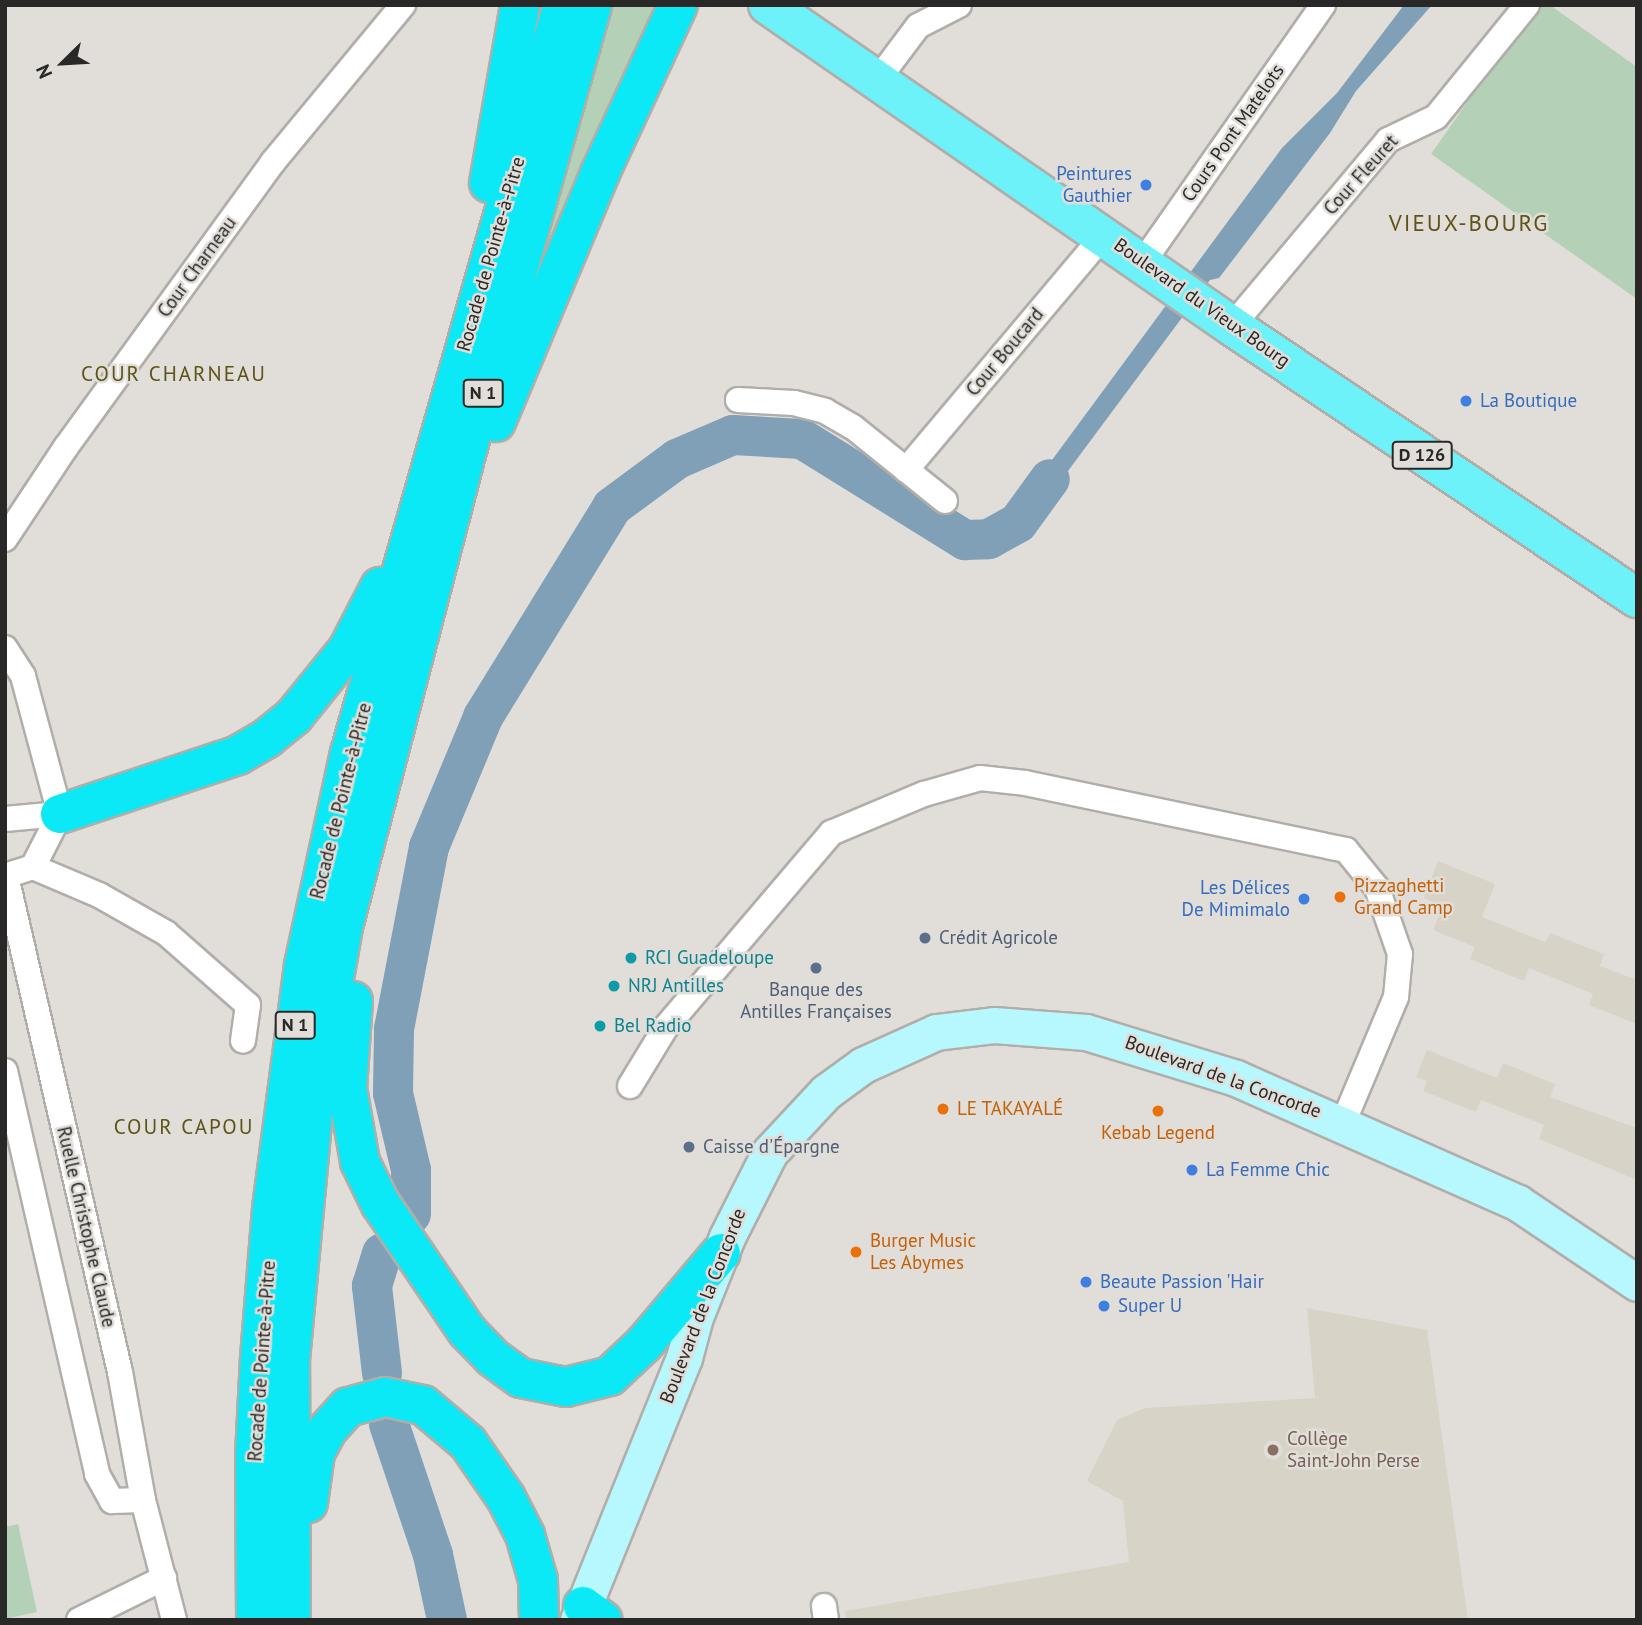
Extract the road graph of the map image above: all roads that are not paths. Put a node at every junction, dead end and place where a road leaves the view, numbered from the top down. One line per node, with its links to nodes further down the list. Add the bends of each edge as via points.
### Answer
1 (402, 5): 20 (street, Cour Charneau, via 273,162 66,447)
2 (520, 5): 12 (highway)
3 (678, 5): 19 (highway, via 605,161)
4 (768, 5): 9 (main road, Boulevard du Vieux Bourg / D 126)
5 (958, 5): 9 (street, via 918,26)
6 (1323, 5): 11 (street, Cours Pont Matelots)
7 (1527, 5): 13 (street, Cour Fleuret, via 1436,117 1388,140)
8 (582, 7): 15 (highway, Rocade de Pointe-à-Pitre / N 1); 19 (highway, Rocade de Pointe-à-Pitre / N 1)
9 (876, 82): 10 (main road, Boulevard du Vieux Bourg / D 126)
10 (1104, 235): 11 (main road, Boulevard du Vieux Bourg / D 126); 16 (street, Cour Boucard)
11 (1154, 271): 13 (main road, Boulevard du Vieux Bourg / D 126)
12 (467, 296): 15 (highway); 22 (highway, via 414,483)
13 (1220, 318): 21 (main road, Boulevard du Vieux Bourg / D 126)
14 (738, 400): 16 (street, via 794,403 825,411)
15 (437, 446): 17 (highway, Rocade de Pointe-à-Pitre / N 1)
16 (906, 470): 18 (street)
17 (427, 483): 22 (highway); 40 (highway, Rocade de Pointe-à-Pitre / N 1, via 350,754 302,978 272,1208 260,1357 255,1455)
18 (945, 501)
19 (447, 536): 24 (highway, Rocade de Pointe-à-Pitre / N 1)
20 (5, 540)
21 (1637, 597)
22 (372, 602): 25 (highway, via 348,649 321,684 294,716 267,737 238,755)
23 (5, 648): 25 (street, via 23,676)
24 (392, 744): 33 (highway, via 394,770 350,1021 347,1088 360,1162 380,1203 467,1331 521,1378 546,1387 586,1385 618,1370); 41 (highway, Rocade de Pointe-à-Pitre / N 1, via 343,927 315,1089 290,1360)
25 (60, 814): 26 (street); 27 (street)
26 (5, 819)
27 (33, 867): 28 (street); 29 (street, via 99,895 166,933 248,1005)
28 (6, 876): 35 (street, Ruelle Christophe Claude, via 120,1372)
29 (243, 1041)
30 (5, 1071): 35 (street, via 97,1474 112,1501)
31 (630, 1086): 32 (street, via 666,1027 831,833 924,794 980,778 1025,783 1346,850 1370,874 1382,897 1400,954 1396,998)
32 (1343, 1123): 33 (main road, Boulevard de la Concorde, via 1236,1078 1117,1038 1038,1026 994,1025 936,1032 863,1065 826,1092 770,1152); 34 (main road, Boulevard de la Concorde, via 1518,1203)
33 (724, 1245): 37 (main road, Boulevard de la Concorde)
34 (1637, 1283)
35 (143, 1500): 36 (street, Ruelle Christophe Claude)
36 (164, 1578): 38 (street); 39 (street, Ruelle Christophe Claude)
37 (588, 1615)
38 (79, 1620)
39 (174, 1620)
40 (256, 1620)
41 (291, 1620)
42 (300, 1620): 43 (highway, via 315,1452 348,1407 385,1397 423,1405 441,1416 488,1470 525,1535 538,1580)
43 (539, 1620)

